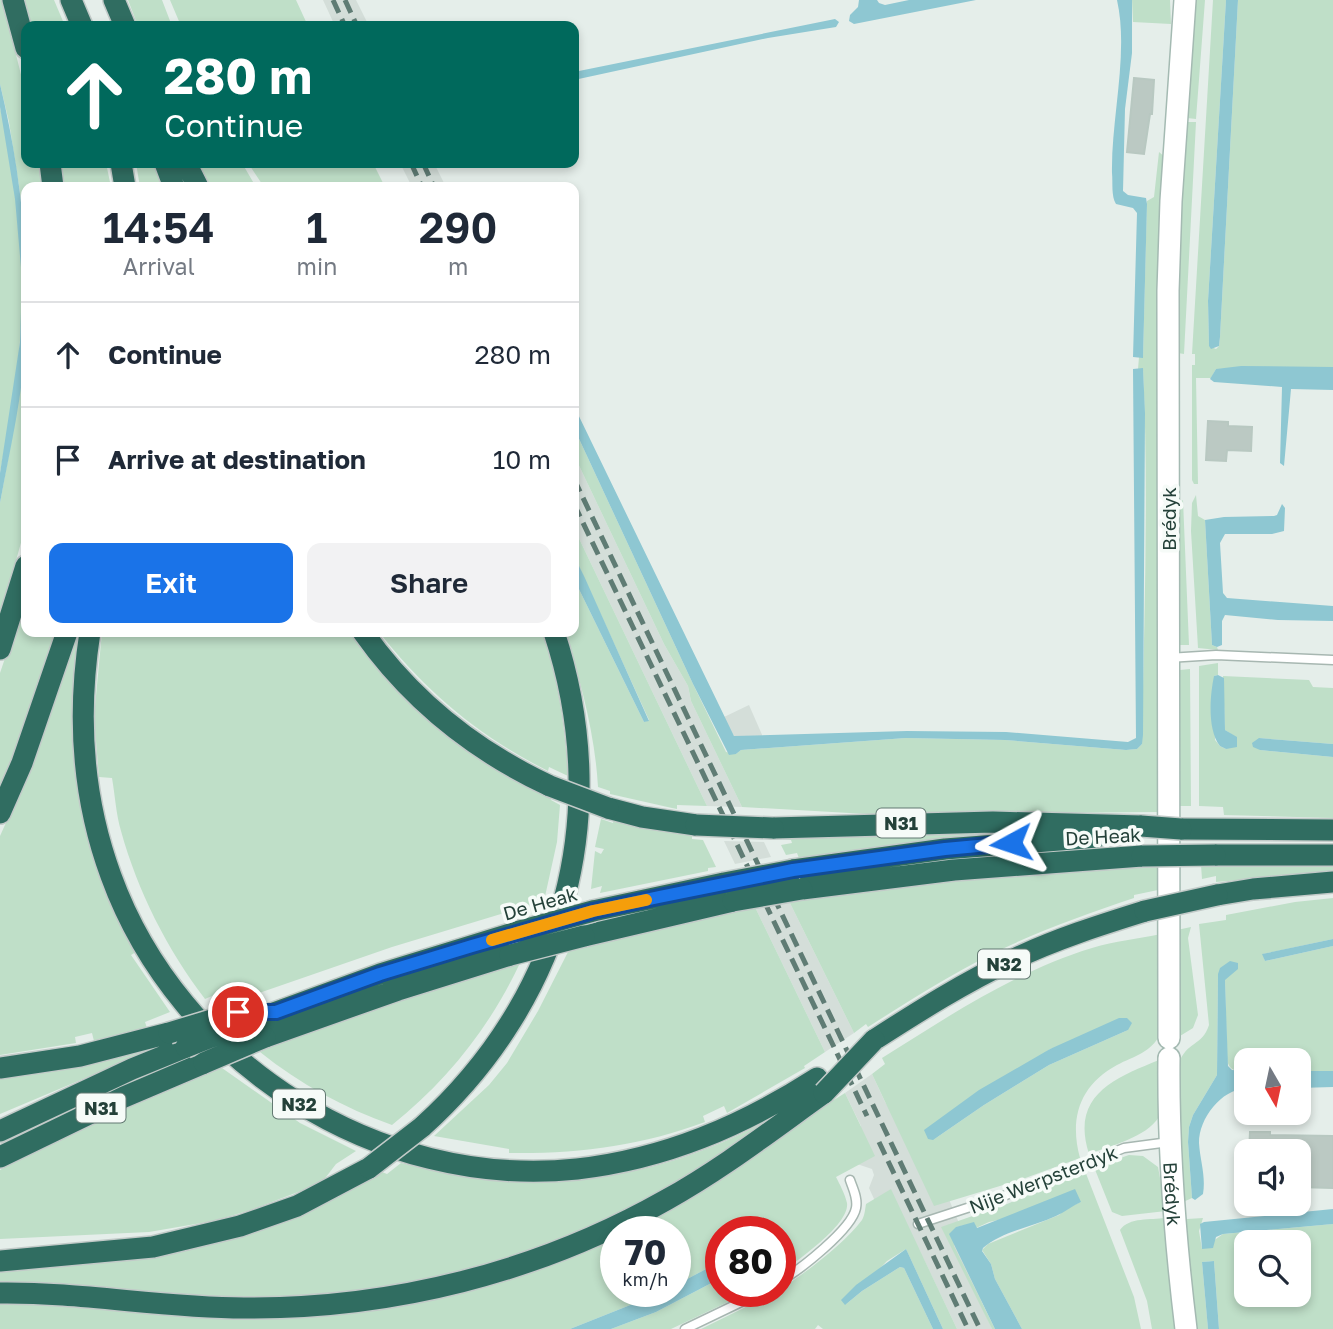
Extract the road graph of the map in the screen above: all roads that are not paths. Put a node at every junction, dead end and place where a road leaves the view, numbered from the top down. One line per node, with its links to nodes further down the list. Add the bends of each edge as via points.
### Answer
1 (13, 0): 9 (highway)
2 (71, 0): 6 (highway)
3 (108, 0): 7 (highway)
4 (114, 0): 8 (highway)
5 (1185, 0): 16 (street, Brédyk, via 1168,291)
6 (80, 21)
7 (114, 21)
8 (123, 21)
9 (21, 30)
10 (21, 582): 15 (highway)
11 (66, 637): 18 (highway)
12 (90, 637): 27 (highway, N32, via 82,717 87,783 102,848 124,908 155,964 204,1027 292,1099 379,1144 437,1160 512,1169 575,1169 642,1158 704,1138)
13 (367, 637): 19 (highway, N31, bridge, via 410,690 494,757 550,786 642,817 772,828 993,822)
14 (556, 637): 33 (highway, bridge, via 575,717 579,779 575,845 562,913 537,974 506,1030 456,1095 369,1168 283,1212)
15 (0, 649)
16 (1168, 658): 17 (lane, via 1216,655); 29 (street, Brédyk)
17 (1333, 660)
18 (0, 813)
19 (1141, 830): 20 (highway, N31, bridge); 22 (highway, De Heak / N31, via 945,849)
20 (1333, 830)
21 (1333, 855): 22 (highway, De Heak / N31, bridge, via 1142,856)
22 (797, 879): 24 (highway, De Heak / N31, bridge)
23 (1333, 882): 27 (highway, N32, bridge, via 1216,895 1145,911 1070,936 957,989 874,1040)
24 (728, 892): 25 (highway, De Heak / N31, bridge, via 593,911 380,974 276,1012); 30 (highway, De Heak / N31, bridge, via 385,994 265,1037 124,1097)
25 (243, 1017): 26 (highway, N31, bridge, via 80,1056); 28 (highway, De Heak / N31, bridge)
26 (0, 1068)
27 (820, 1085): 37 (highway, N32, via 704,1178 665,1201 578,1244 457,1284 385,1298 295,1307 189,1306)
28 (0, 1131)
29 (1169, 1142): 32 (lane, Nije Werpsterdyk, via 1124,1148); 40 (street, Brédyk)
30 (0, 1157)
31 (850, 1180): 36 (lane, via 856,1207 847,1225)
32 (918, 1224)
33 (192, 1236): 34 (highway); 35 (highway, via 153,1247)
34 (0, 1251)
35 (0, 1261)
36 (796, 1270)
37 (0, 1293)
38 (730, 1307): 39 (lane)
39 (684, 1329)
40 (1186, 1329)

